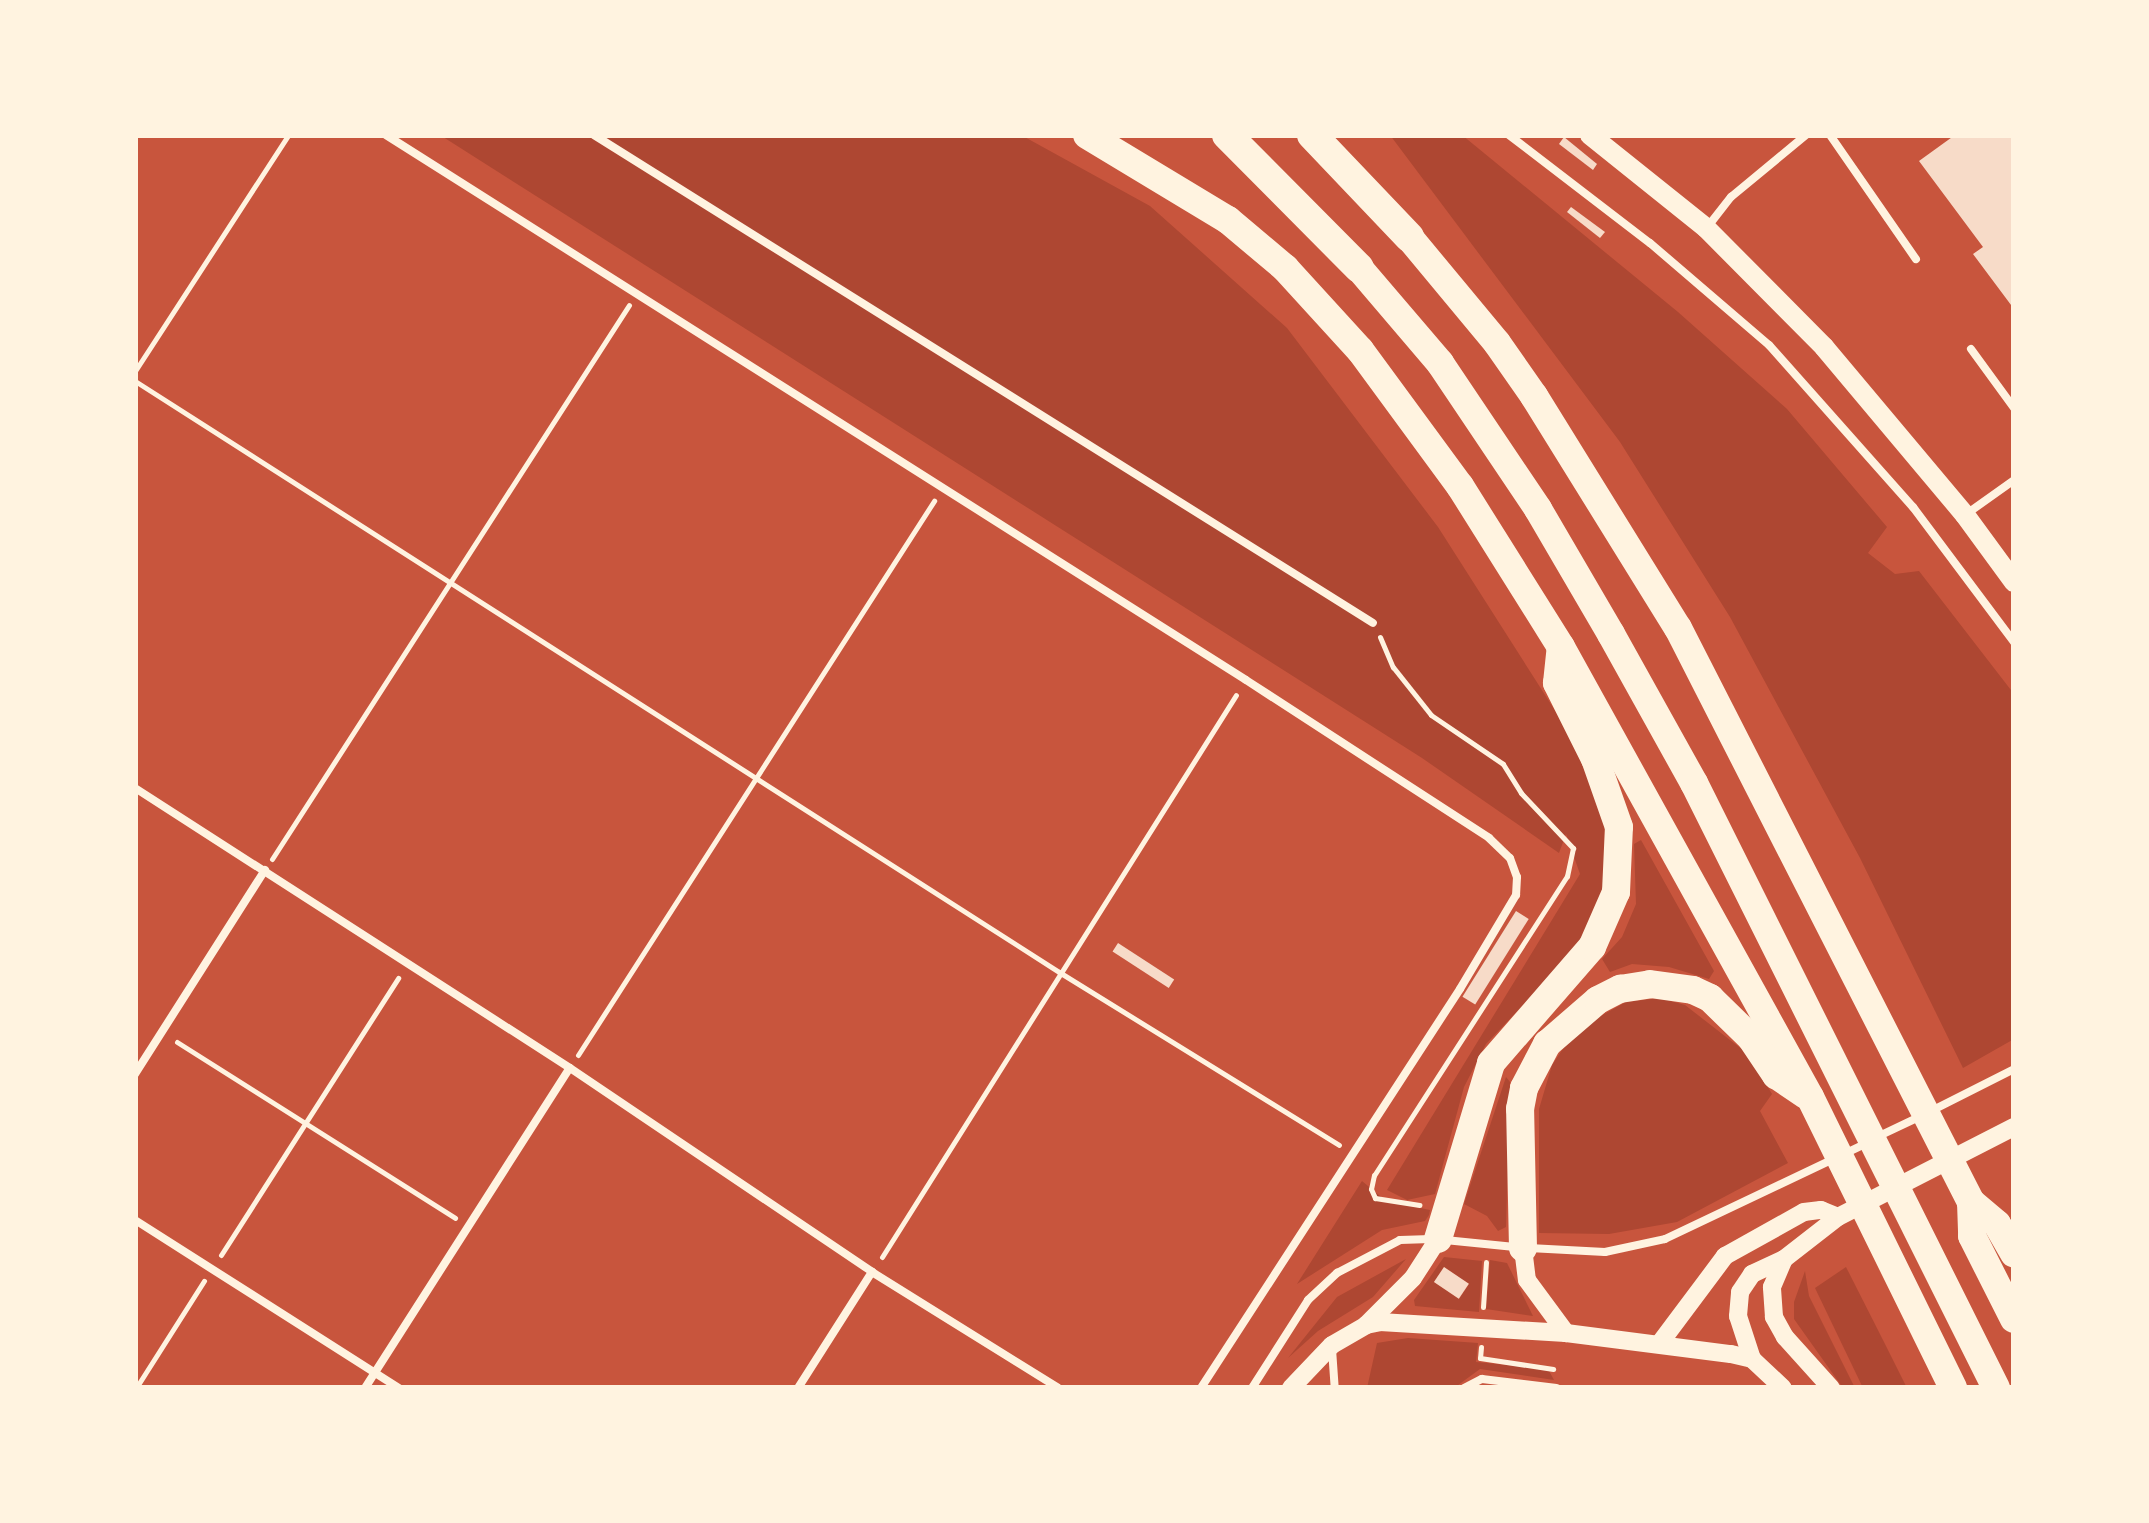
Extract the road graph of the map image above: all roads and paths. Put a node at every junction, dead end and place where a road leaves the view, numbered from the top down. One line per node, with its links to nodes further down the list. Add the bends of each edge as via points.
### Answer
1 (288, 135): 17 (path)
2 (386, 135): 15 (lane)
3 (594, 135): 25 (lane)
4 (1086, 135): 27 (highway, via 1228,220 1322,306 1460,486)
5 (1227, 135): 14 (highway)
6 (1312, 135): 12 (highway)
7 (1509, 135): 26 (lane, via 1769,345 1913,507)
8 (1590, 135): 11 (main road)
9 (1806, 135): 11 (lane, via 1731,197)
10 (1830, 135): 13 (lane)
11 (1706, 228): 22 (main road, via 1824,346)
12 (1408, 237): 42 (highway, via 1497,343 1568,445 1678,628)
13 (1916, 259)
14 (1359, 268): 78 (highway, via 1440,363 1612,634 1694,783)
15 (637, 293): 21 (lane); 24 (path)
16 (1971, 349): 19 (lane)
17 (135, 371)
18 (135, 381): 24 (path)
19 (2014, 408)
20 (2014, 480): 22 (lane)
21 (944, 486): 28 (lane); 29 (path)
22 (1965, 515): 23 (main road)
23 (2014, 582)
24 (451, 583): 29 (path); 31 (path)
25 (1374, 623): 43 (path, via 1393,667 1431,715 1503,764 1573,848 1567,876 1374,1175 1375,1198)
26 (2014, 642)
27 (1561, 647): 38 (highway); 47 (highway, via 1557,683 1619,827 1616,892 1592,947 1492,1063)
28 (1246, 680): 33 (path); 41 (lane, via 1490,838 1510,858 1517,877 1516,895)
29 (758, 780): 33 (path); 35 (path)
30 (135, 788): 31 (lane)
31 (265, 870): 32 (lane); 34 (lane)
32 (407, 962): 35 (lane); 39 (path)
33 (1059, 972): 41 (path); 53 (path)
34 (162, 1032): 37 (lane); 39 (path)
35 (570, 1068): 46 (lane); 53 (lane)
36 (2010, 1071): 48 (lane, via 1665,1239 1605,1252)
37 (135, 1074)
38 (1810, 1097): 48 (highway, via 1776,1075 1728,1012 1693,990 1650,984 1598,1000 1547,1044 1524,1088); 77 (highway)
39 (305, 1123): 46 (path); 52 (path)
40 (2014, 1126): 44 (street)
41 (1354, 1154): 70 (lane)
42 (1971, 1202): 49 (highway, via 1997,1224); 55 (highway, via 1972,1236)
43 (1432, 1206)
44 (1838, 1217): 50 (street); 58 (street, via 1821,1210 1796,1216 1725,1256)
45 (135, 1220): 52 (lane)
46 (468, 1226): 62 (lane)
47 (1438, 1239): 48 (lane); 56 (street, via 1412,1278); 71 (lane, via 1400,1240 1337,1273 1308,1300)
48 (1523, 1248): 57 (street, via 1527,1280)
49 (2014, 1254)
50 (1784, 1258): 61 (street, via 1752,1274 1740,1292 1738,1316); 76 (street, via 1772,1287 1774,1317)
51 (1486, 1262): 54 (path)
52 (212, 1269): 62 (lane); 65 (path)
53 (872, 1272): 68 (lane); 69 (lane)
54 (1483, 1315)
55 (2014, 1319)
56 (1366, 1325): 57 (street); 59 (street)
57 (1566, 1333): 58 (street)
58 (1660, 1343): 61 (street)
59 (1332, 1344): 72 (street); 73 (lane)
60 (1481, 1346): 63 (path, via 1480,1358 1550,1366)
61 (1752, 1359): 75 (street)
62 (375, 1373): 66 (lane); 67 (lane)
63 (1557, 1384): 64 (lane)
64 (1522, 1387): 74 (lane, via 1482,1379)
65 (136, 1388)
66 (365, 1388)
67 (399, 1388)
68 (798, 1388)
69 (1058, 1388)
70 (1201, 1388)
71 (1252, 1388)
72 (1291, 1388)
73 (1335, 1388)
74 (1464, 1388)
75 (1783, 1388)
76 (1832, 1388)
77 (1953, 1388)
78 (1996, 1388)

